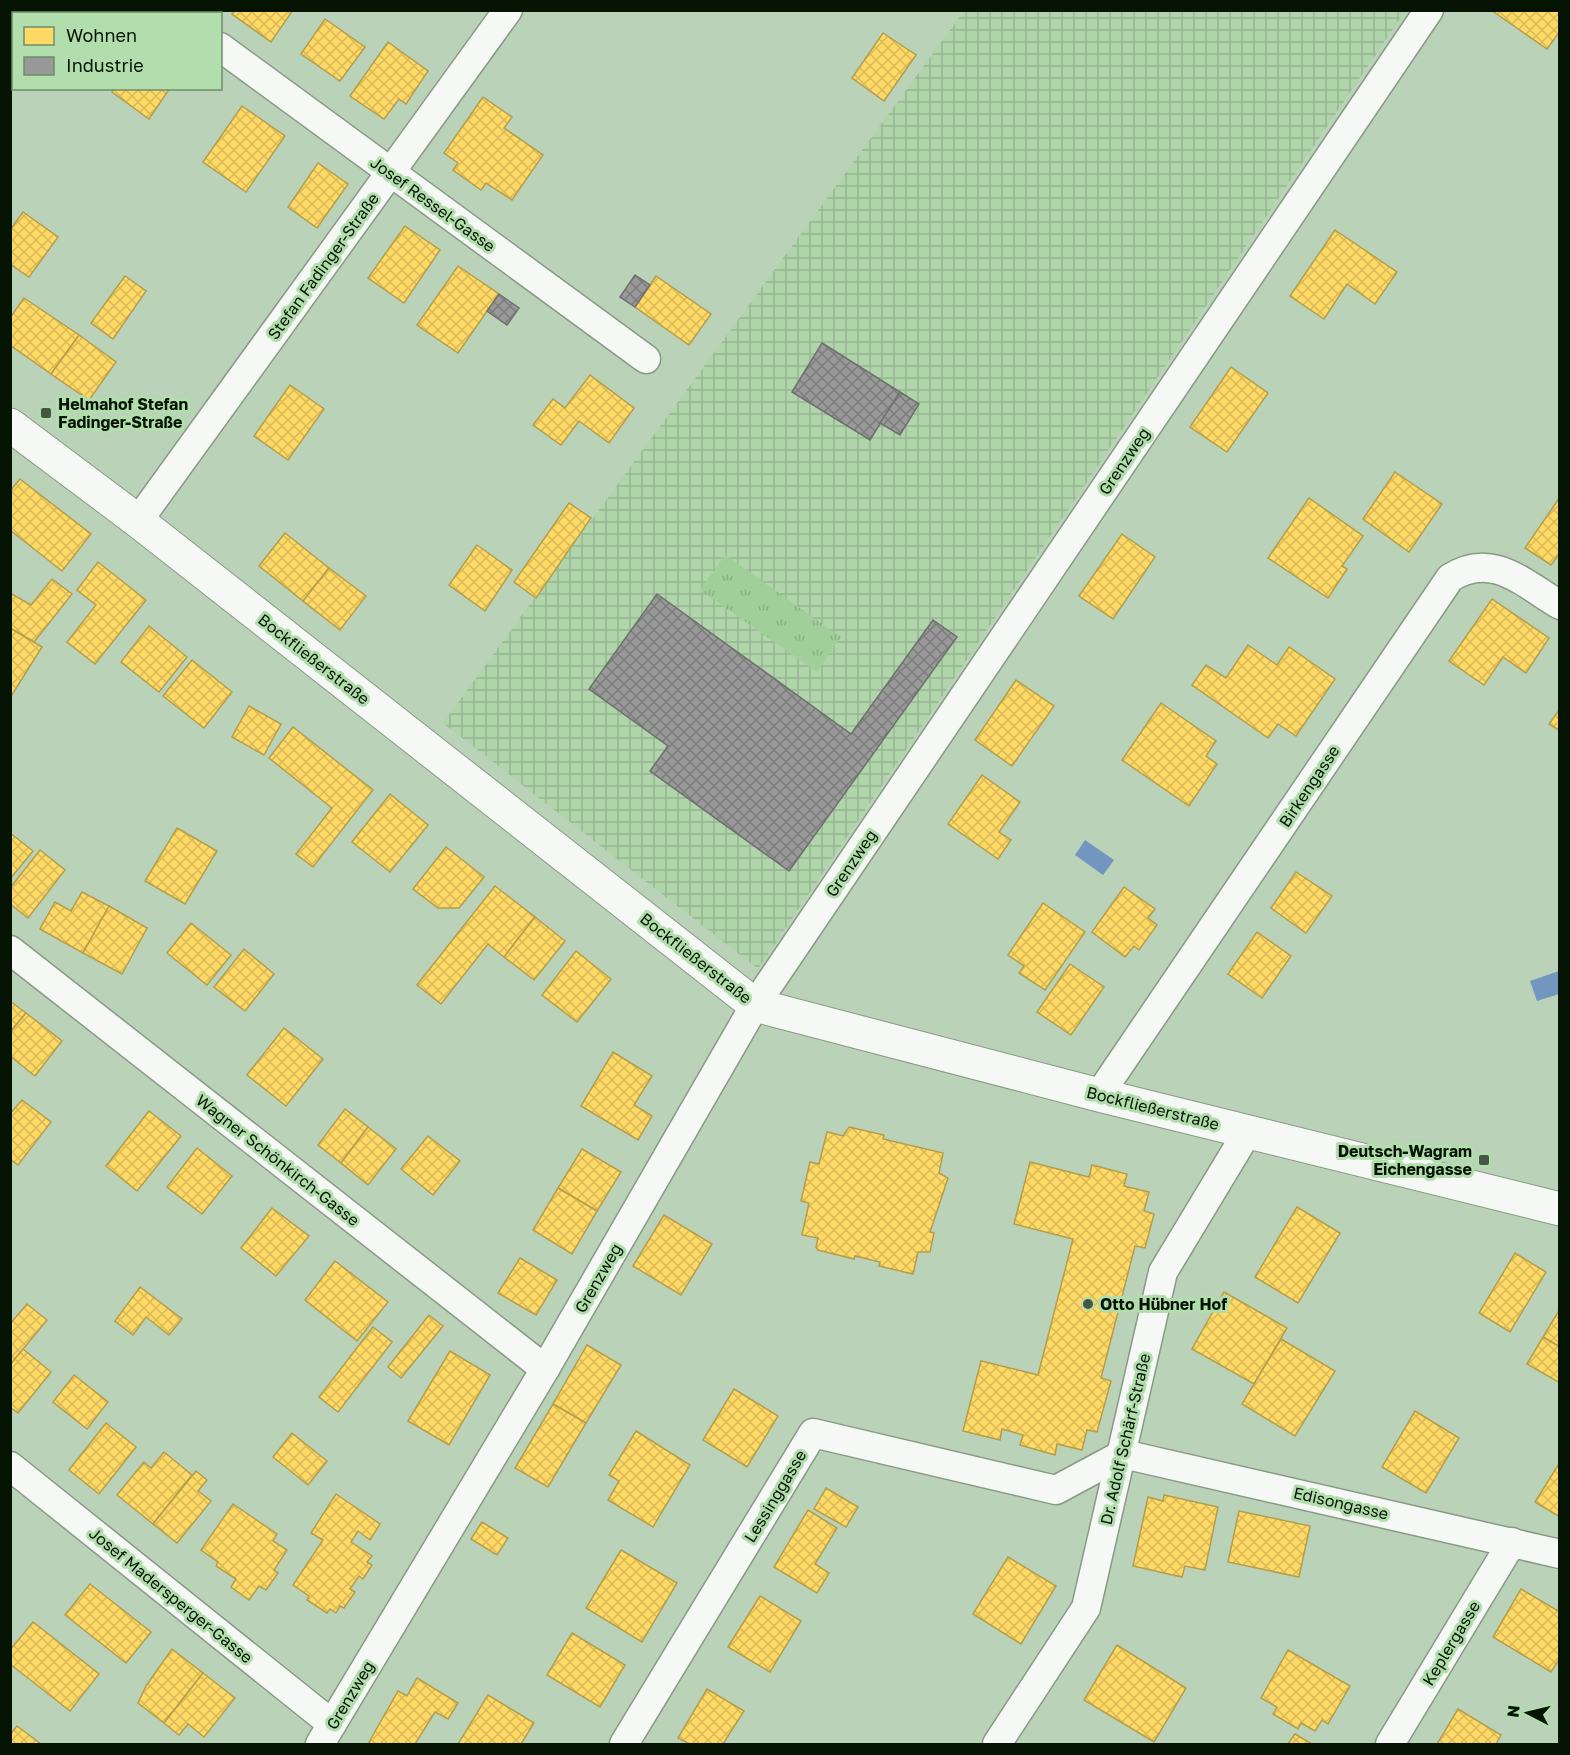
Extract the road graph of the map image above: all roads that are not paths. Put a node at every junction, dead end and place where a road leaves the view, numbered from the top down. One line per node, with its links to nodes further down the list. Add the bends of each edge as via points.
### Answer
1 (508, 10): 4 (street, Stefan Fadinger-Straße)
2 (1429, 10): 10 (street, Grenzweg)
3 (222, 48): 4 (street, Josef Ressel-Gasse)
4 (390, 173): 5 (street, Josef Ressel-Gasse); 7 (street, Stefan Fadinger-Straße)
5 (646, 359)
6 (10, 425): 7 (main road, Bockfließerstraße)
7 (138, 521): 10 (main road, Bockfließerstraße)
8 (1560, 605): 11 (street, Birkengasse, via 1500,569 1473,567 1450,578)
9 (10, 950): 14 (street, Wagner Schönkirch-Gasse)
10 (755, 1005): 11 (main road, Bockfließerstraße); 14 (street, Grenzweg)
11 (1099, 1095): 12 (main road, Bockfließerstraße)
12 (1248, 1131): 13 (main road, Bockfließerstraße); 15 (street, Dr. Adolf Schärf-Straße, via 1163,1272)
13 (1560, 1209)
14 (545, 1369): 19 (street, Grenzweg)
15 (1122, 1454): 17 (street, Edisongasse); 20 (street, Lessinggasse, via 1056,1490 813,1433); 21 (street, Dr. Adolf Schärf-Straße, via 1086,1608)
16 (10, 1466): 19 (street, Josef Madersperger-Gasse)
17 (1512, 1542): 18 (street, Edisongasse); 22 (street, Keplergasse)
18 (1560, 1554)
19 (326, 1734)
20 (624, 1744)
21 (997, 1744)
22 (1390, 1744)

